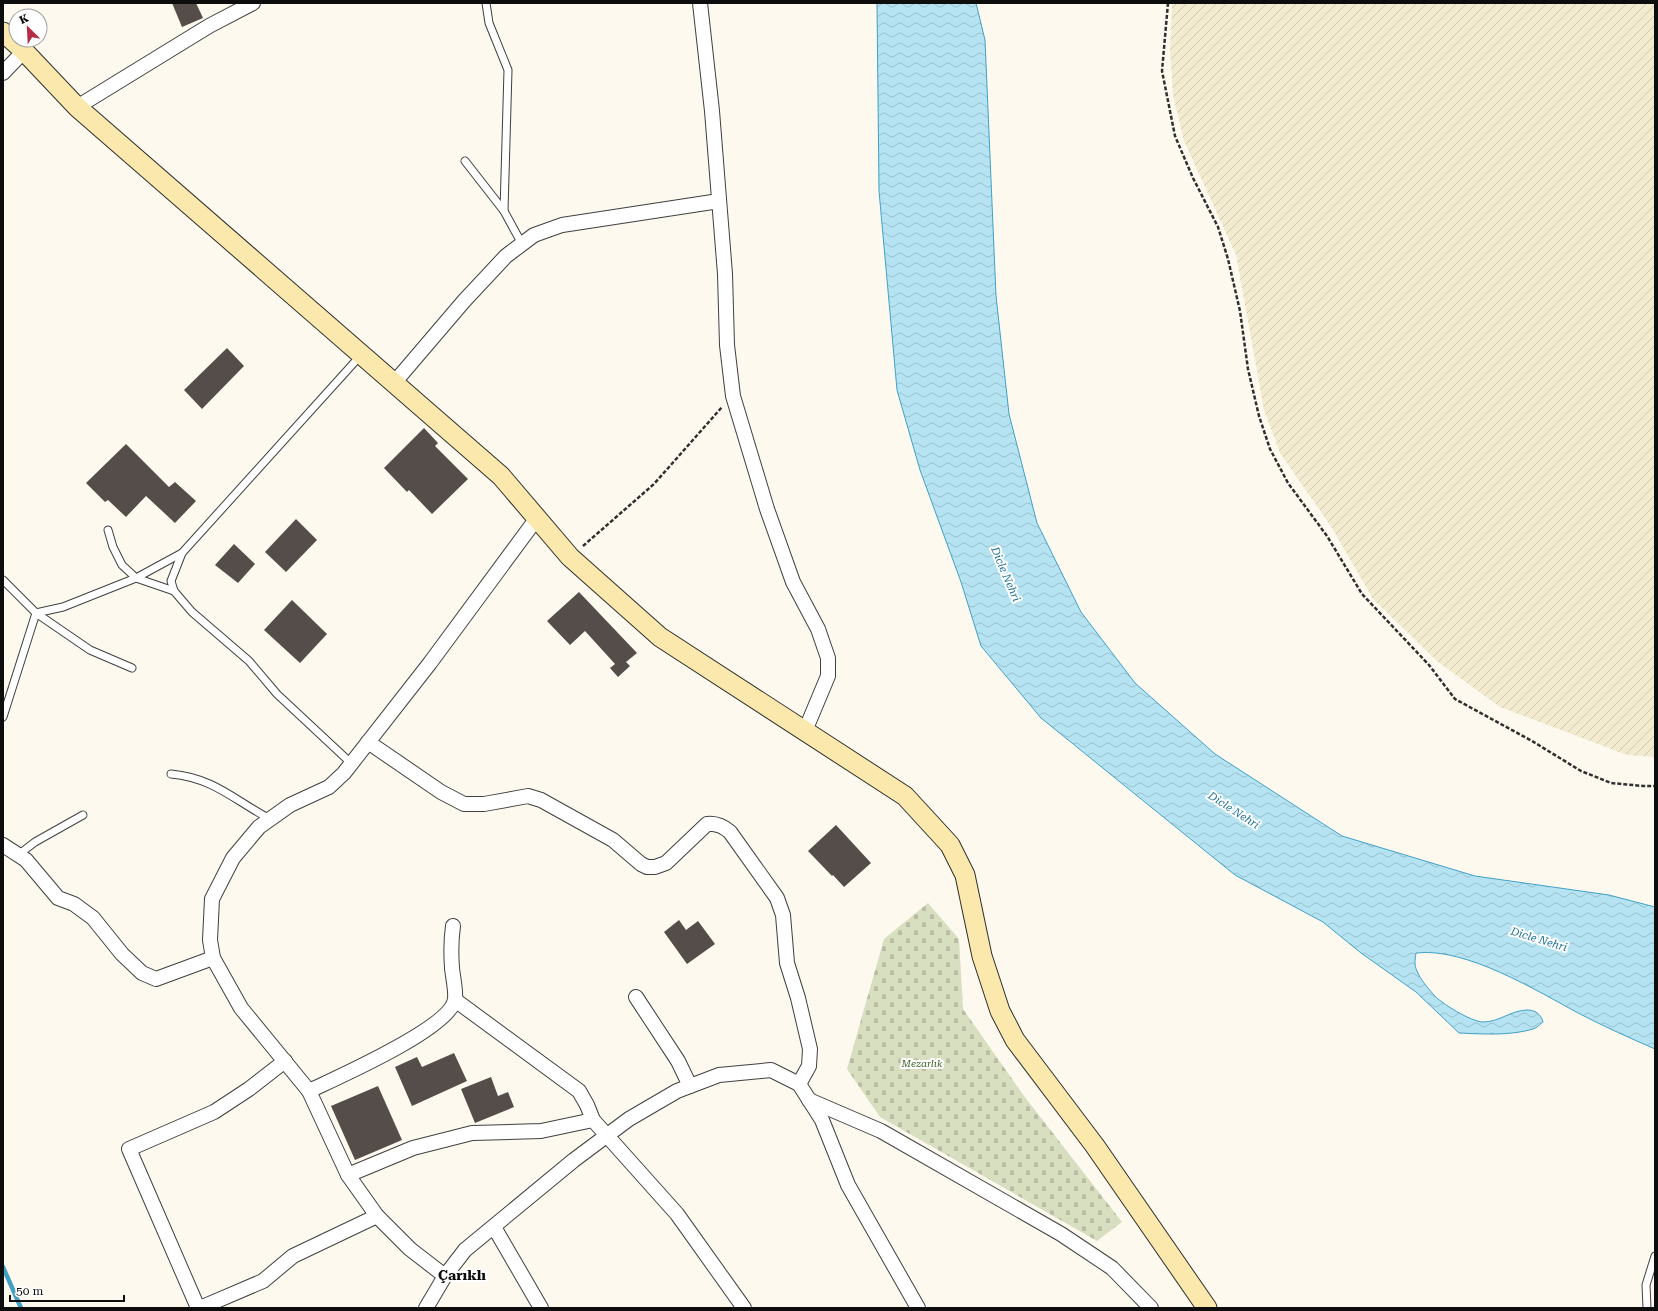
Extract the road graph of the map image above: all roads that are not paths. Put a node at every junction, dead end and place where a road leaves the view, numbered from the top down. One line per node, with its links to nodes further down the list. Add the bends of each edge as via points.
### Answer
1 (253, 3): 7 (street, via 208,26)
2 (486, 3): 10 (lane, via 488,23 508,70)
3 (700, 3): 9 (street)
4 (3, 32): 5 (street)
5 (24, 51): 6 (street); 7 (street)
6 (3, 73)
7 (77, 107): 12 (street)
8 (465, 162): 10 (lane)
9 (719, 201): 11 (street, via 562,225 534,235); 23 (street, via 727,345 733,396 793,582 818,629 828,658 828,676)
10 (504, 211): 11 (lane)
11 (522, 244): 13 (street, via 501,262)
12 (361, 355): 13 (street); 16 (lane)
13 (394, 382): 14 (street, via 501,476)
14 (537, 518): 23 (street, via 570,557 660,637); 24 (street)
15 (108, 530): 17 (lane, via 113,548 122,565)
16 (182, 553): 17 (lane); 19 (lane, via 171,580)
17 (136, 578): 19 (lane); 20 (lane, via 63,606)
18 (3, 580): 20 (lane)
19 (174, 591): 25 (lane, via 192,612 249,661 277,694)
20 (36, 613): 21 (lane, via 90,650); 22 (lane)
21 (132, 668)
22 (3, 717)
23 (805, 731): 53 (street, via 905,796 950,845 965,875 982,956 1000,1011 1015,1040 1095,1146)
24 (368, 742): 25 (street); 36 (street, via 441,792 464,804 484,804 528,796 541,800 613,840 647,867 666,863 701,827 712,823 723,826 777,898 783,915 787,963 810,1049 809,1066)
25 (352, 764): 28 (street, via 329,787 290,805)
26 (171, 774): 28 (lane, via 206,781)
27 (83, 815): 30 (lane, via 35,842)
28 (270, 819): 32 (street, via 259,827 233,858 212,899 210,940)
29 (3, 845): 30 (street)
30 (18, 855): 32 (street, via 26,860 58,898 74,904 93,918 122,954 142,973 156,979)
31 (453, 926): 34 (street, via 450,951)
32 (213, 958): 35 (street, via 241,1008)
33 (636, 997): 37 (street, via 678,1062)
34 (455, 1000): 38 (street, via 427,1029 394,1049); 40 (street, via 579,1091)
35 (285, 1061): 38 (street); 47 (street, via 214,1112 129,1149)
36 (799, 1084): 37 (street, via 771,1070 720,1075); 39 (street)
37 (690, 1086): 41 (street, via 629,1119)
38 (309, 1090): 42 (street)
39 (809, 1100): 51 (street, via 822,1120 848,1185); 52 (street, via 881,1131 1060,1234 1112,1268)
40 (593, 1120): 41 (street); 42 (street, via 541,1131 472,1133 413,1148)
41 (607, 1135): 44 (street); 50 (street, via 677,1214)
42 (348, 1175): 43 (street)
43 (377, 1216): 46 (street, via 410,1249); 47 (street, via 293,1256 263,1281)
44 (494, 1227): 46 (street, via 465,1250); 49 (street)
45 (1655, 1256): 54 (lane, via 1646,1285)
46 (445, 1276): 48 (street)
47 (199, 1308)
48 (426, 1308)
49 (541, 1308)
50 (744, 1308)
51 (918, 1308)
52 (1151, 1308)
53 (1207, 1308)
54 (1647, 1308)

